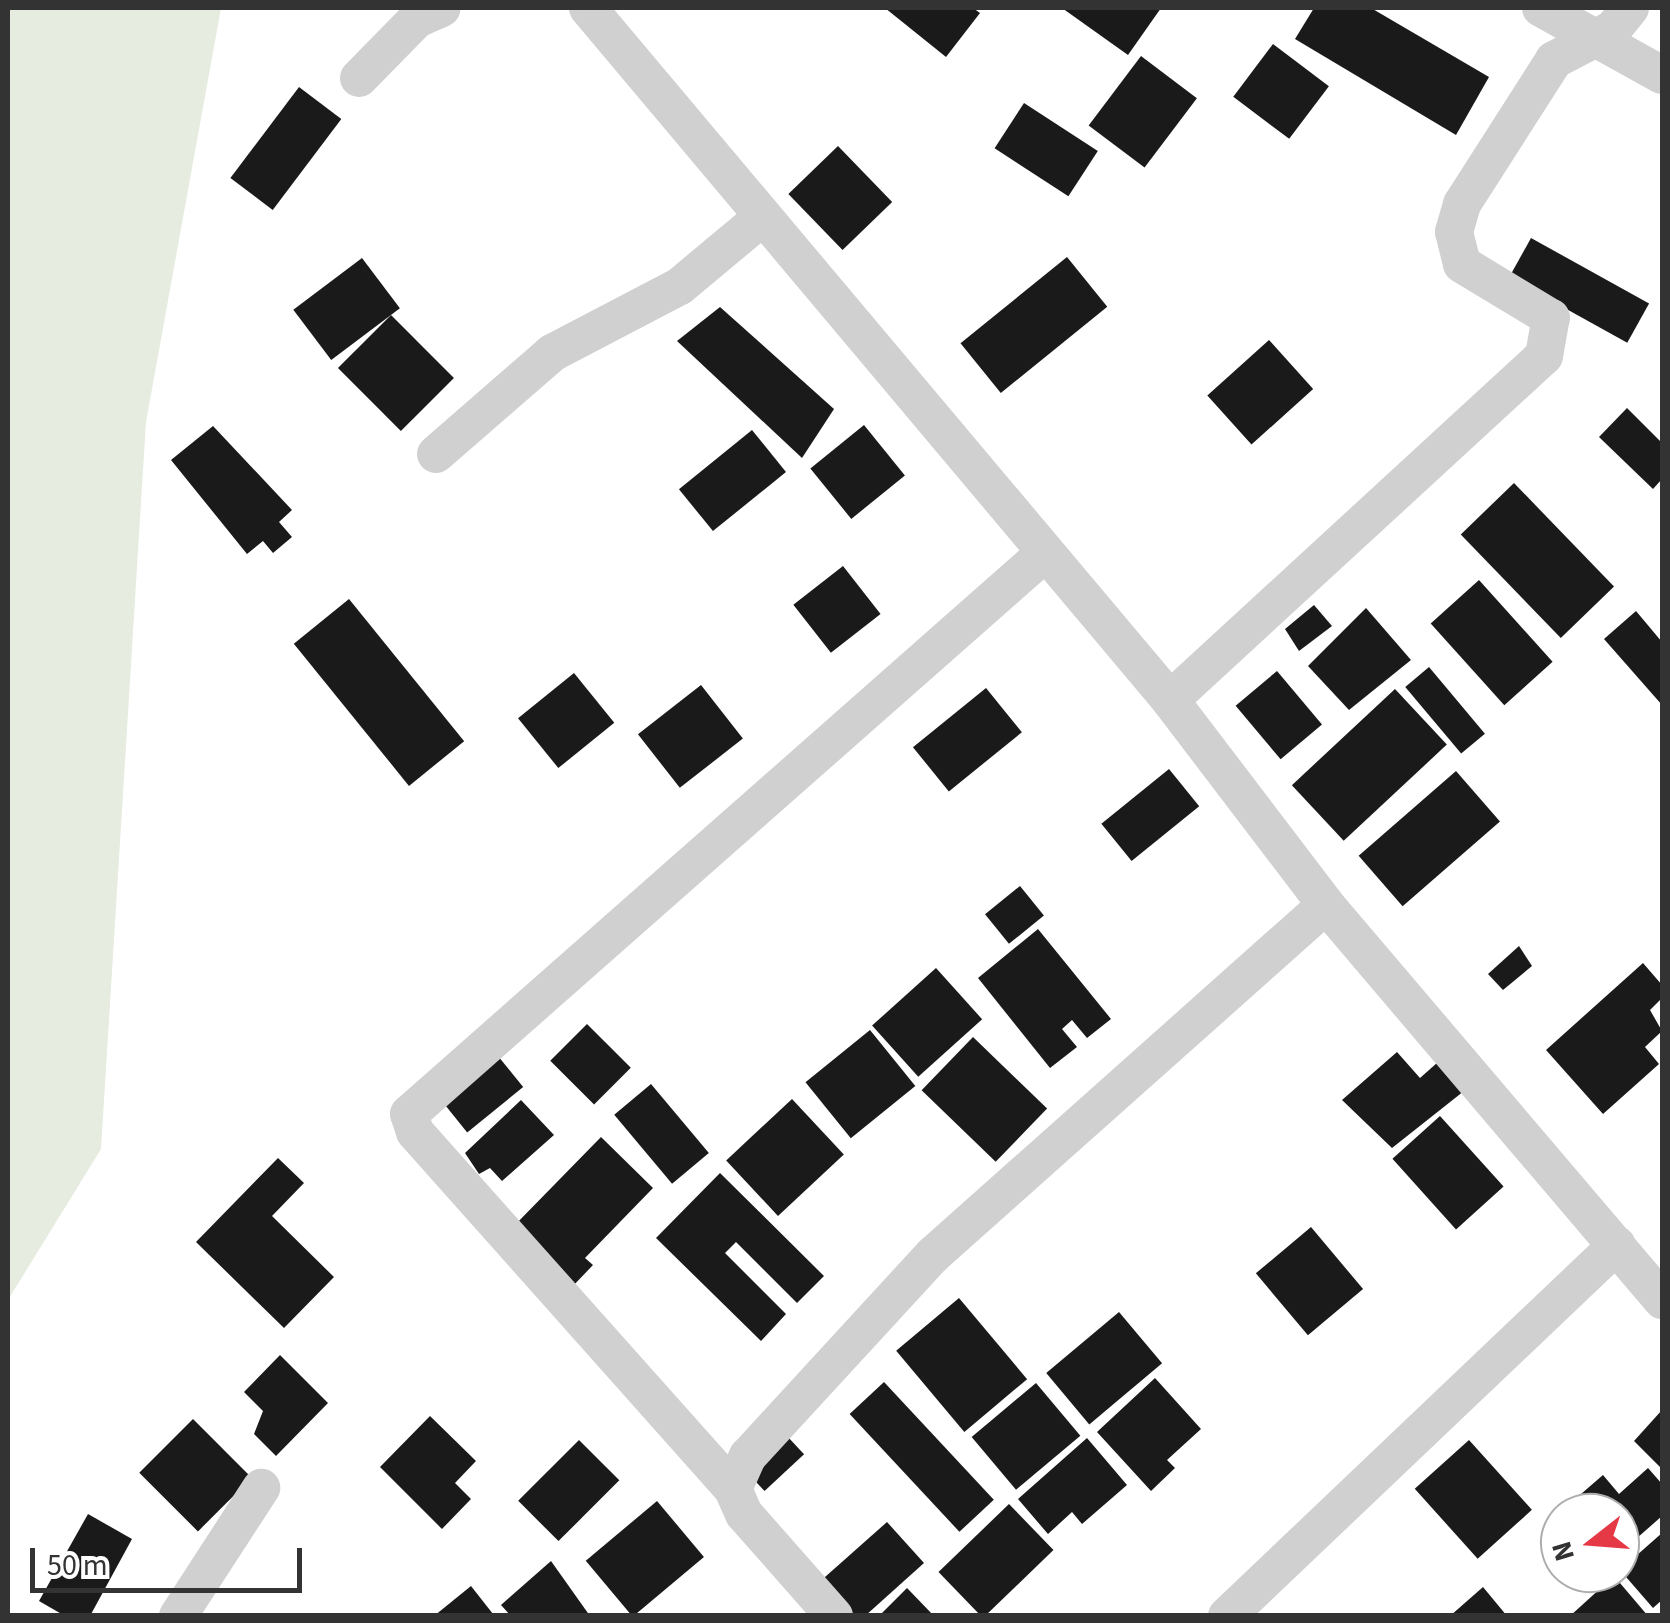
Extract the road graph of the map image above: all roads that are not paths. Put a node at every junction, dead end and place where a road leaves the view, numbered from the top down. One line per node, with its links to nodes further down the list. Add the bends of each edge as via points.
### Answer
1 (442, 8): 7 (street, via 417,19)
2 (588, 8): 8 (street)
3 (1541, 8): 5 (street)
4 (1630, 8): 5 (street, via 1613,29)
5 (1593, 35): 6 (street); 11 (street, via 1554,60 1462,204 1454,232 1462,264 1552,318 1544,356)
6 (1662, 76)
7 (360, 78)
8 (760, 219): 9 (street, via 680,286 552,352); 10 (street)
9 (436, 454)
10 (1044, 554): 11 (street); 16 (street, via 410,1114 415,1132)
11 (1170, 700): 12 (street)
12 (1326, 905): 13 (street); 16 (street, via 933,1256 748,1456)
13 (1617, 1245): 14 (street); 19 (street)
14 (1662, 1300)
15 (262, 1488): 17 (street)
16 (733, 1489): 18 (street, via 744,1514)
17 (178, 1616)
18 (834, 1616)
19 (1228, 1616)

